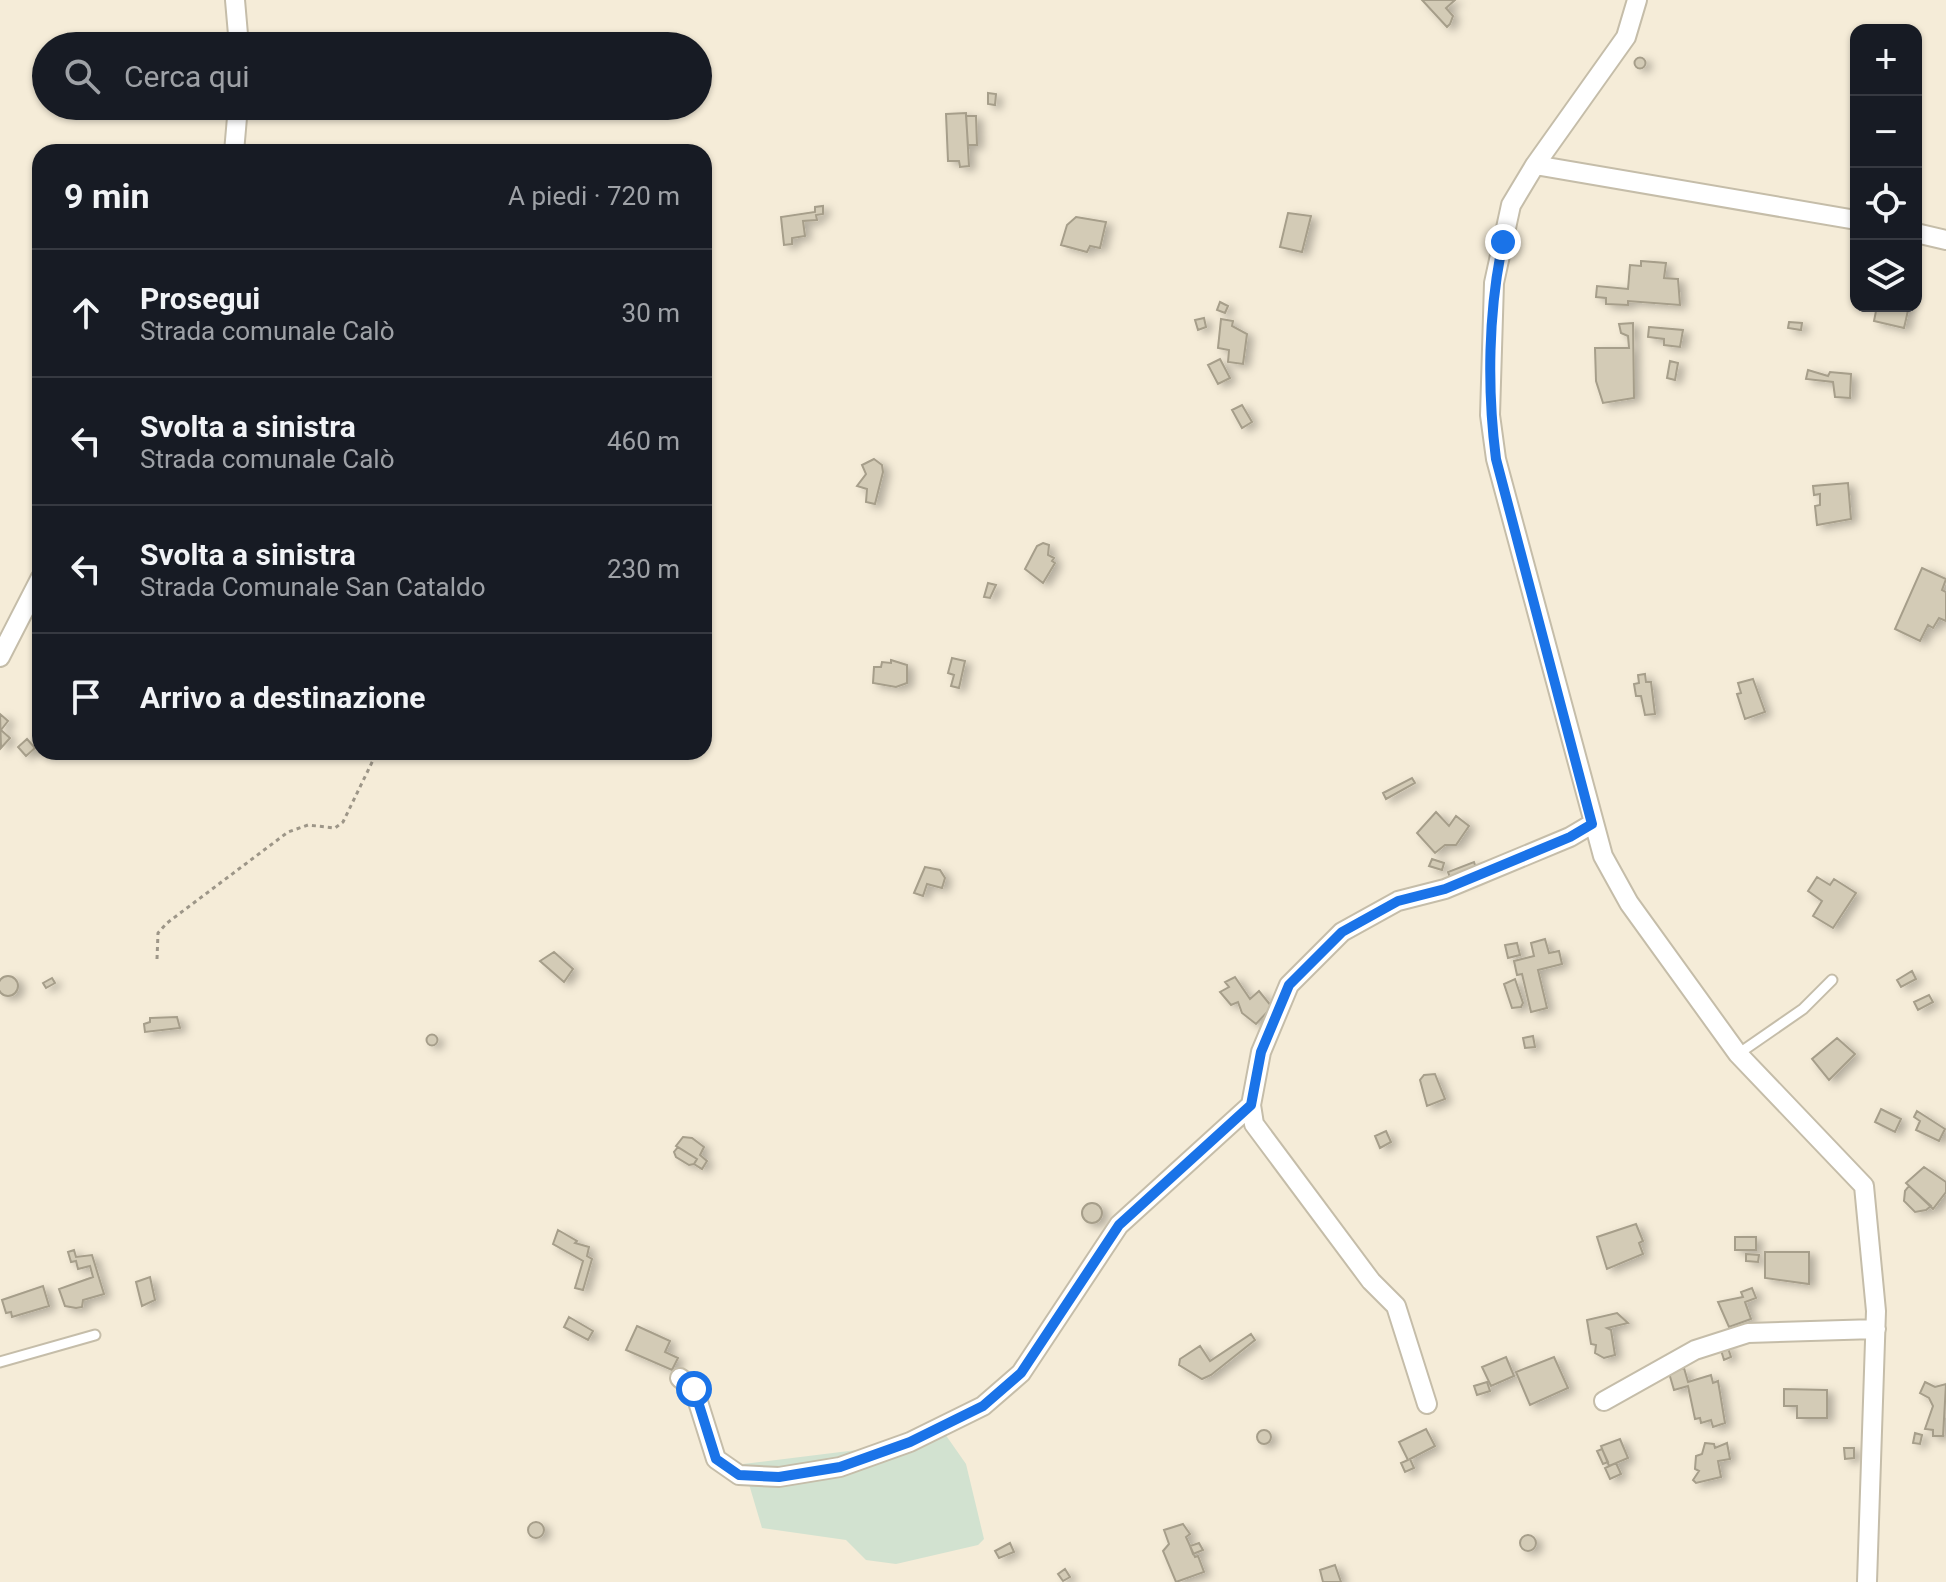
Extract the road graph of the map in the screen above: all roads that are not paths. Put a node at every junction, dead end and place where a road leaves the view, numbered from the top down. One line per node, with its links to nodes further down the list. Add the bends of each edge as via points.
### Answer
1 (235, 0): 3 (street)
2 (1637, 0): 6 (street, via 1626,37)
3 (238, 32)
4 (237, 120): 5 (street)
5 (235, 144)
6 (1535, 165): 7 (street); 12 (street, via 1511,205 1494,283 1490,415 1496,459)
7 (1850, 219)
8 (1922, 234): 9 (street)
9 (1946, 240)
10 (32, 595): 11 (street)
11 (0, 657)
12 (1592, 824): 14 (street, via 1629,903); 15 (street, via 1445,889 1398,901 1342,932 1289,985 1261,1052)
13 (1832, 980): 14 (lane, via 1803,1009)
14 (1738, 1054): 16 (street, via 1864,1186)
15 (1251, 1105): 19 (street, via 1119,1225 1021,1373 983,1406 910,1442 840,1467 779,1477 739,1475 716,1459 694,1389); 21 (street, via 1254,1124 1371,1281 1396,1306)
16 (1876, 1329): 20 (street, via 1748,1333 1695,1350); 22 (street)
17 (95, 1335): 18 (lane)
18 (0, 1362)
19 (680, 1378)
20 (1604, 1401)
21 (1427, 1404)
22 (1867, 1582)

